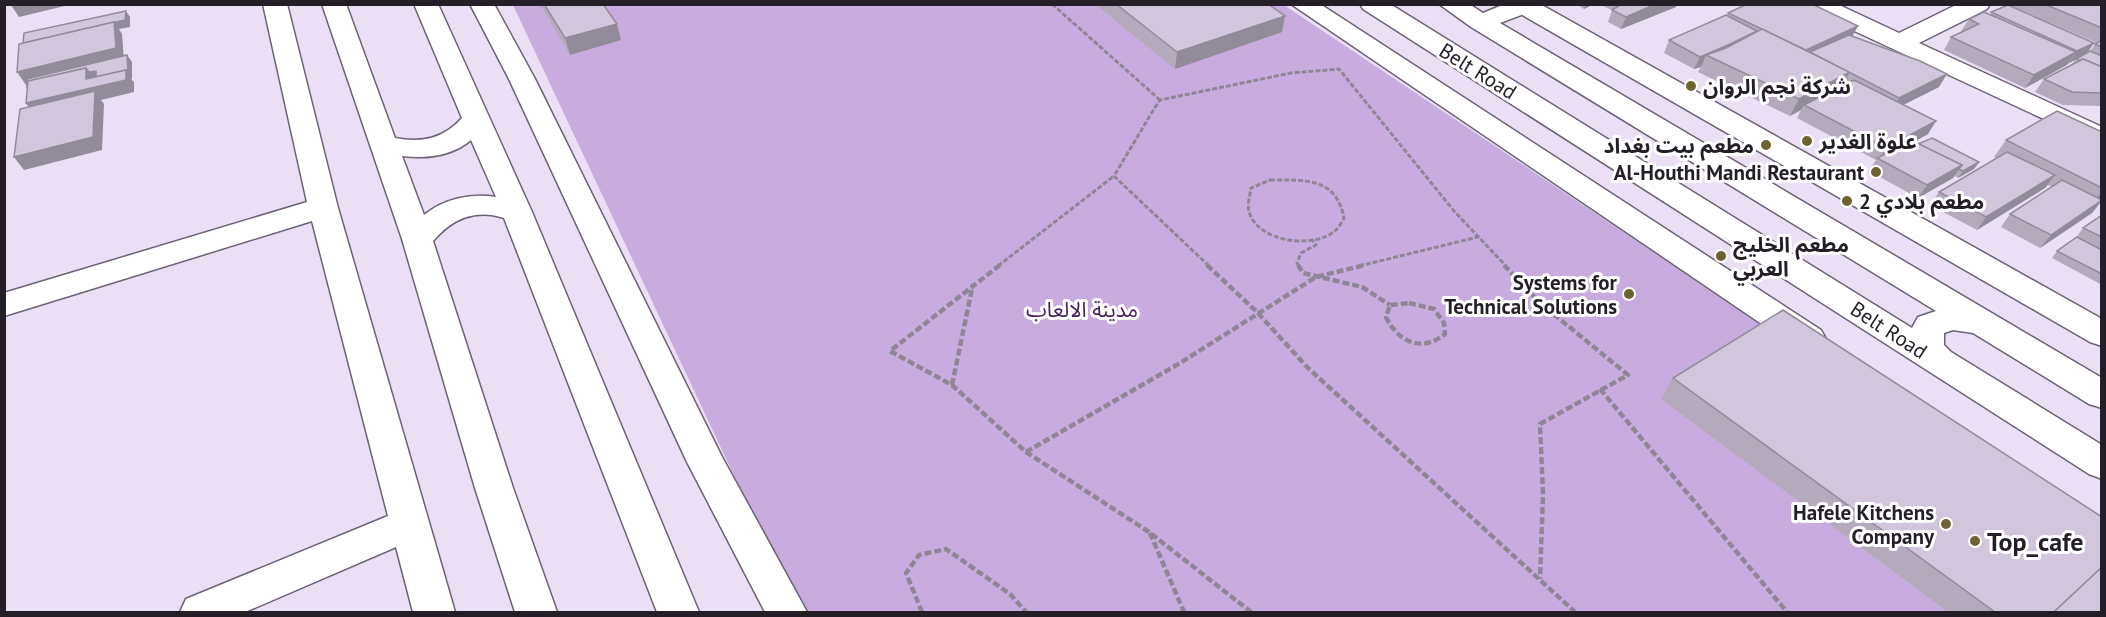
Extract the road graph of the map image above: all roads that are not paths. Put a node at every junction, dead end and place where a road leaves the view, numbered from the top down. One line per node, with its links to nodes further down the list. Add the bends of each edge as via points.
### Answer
1 (275, 4): 17 (street)
2 (334, 4): 16 (street)
3 (426, 4): 14 (street)
4 (482, 4): 34 (street, via 706,462)
5 (1303, 4): 11 (street)
6 (1451, 4): 12 (street, Belt Road)
7 (1816, 4): 13 (street)
8 (1978, 4): 13 (street)
9 (1374, 5): 11 (street); 21 (street, Belt Road)
10 (1522, 5): 12 (street); 24 (street)
11 (1329, 22): 25 (street)
12 (1480, 22): 19 (street, Belt Road)
13 (1899, 44): 15 (street)
14 (477, 118): 16 (street, via 458,139 437,148 414,150); 18 (street)
15 (2102, 138)
16 (385, 144): 20 (street)
17 (324, 207): 22 (street); 29 (street)
18 (517, 212): 20 (street, via 488,203 464,206 441,215); 33 (street)
19 (1837, 235): 21 (street, via 1844,252 1834,264 1809,267); 23 (street, Belt Road)
20 (417, 239): 32 (street)
21 (1780, 260): 26 (street, Belt Road)
22 (4, 305)
23 (1983, 324): 26 (street, via 1952,318 1930,325 1926,341); 27 (street, Belt Road)
24 (2102, 334)
25 (1834, 356)
26 (1940, 362): 28 (street, Belt Road)
27 (2102, 395)
28 (2102, 464)
29 (410, 524): 30 (street); 31 (street)
30 (201, 612)
31 (434, 612)
32 (536, 612)
33 (678, 612)
34 (786, 612)

